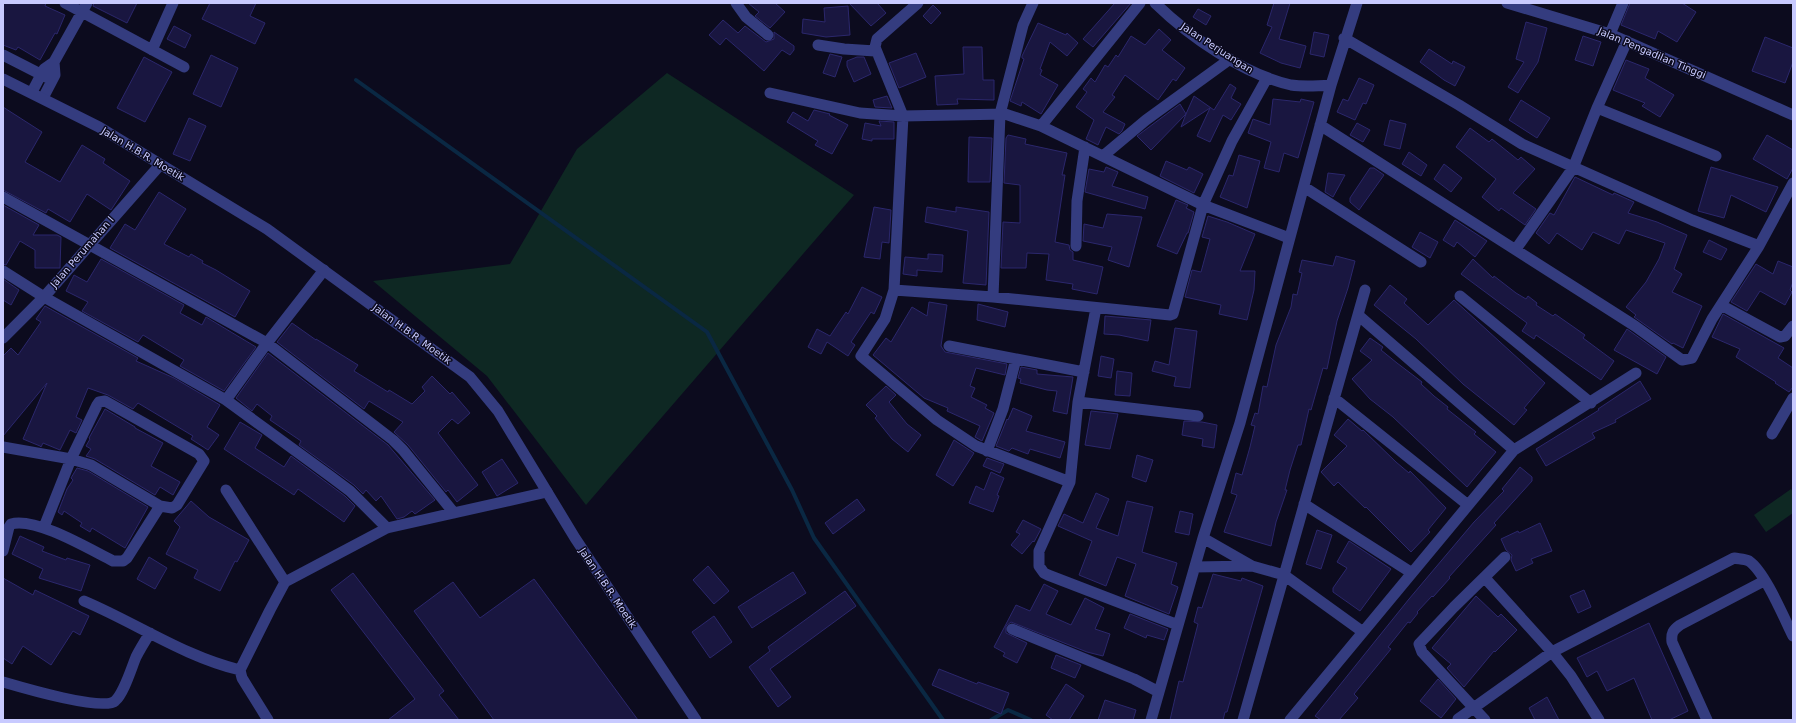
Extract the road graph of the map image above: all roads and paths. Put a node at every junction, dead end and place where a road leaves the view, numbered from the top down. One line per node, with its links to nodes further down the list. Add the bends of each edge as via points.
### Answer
1 (65, 3): 12 (street)
2 (173, 3): 18 (street)
3 (736, 3): 14 (street, via 746,16)
4 (918, 3): 19 (street, via 877,39)
5 (1033, 3): 33 (street, via 1023,26)
6 (1140, 3): 37 (street)
7 (1156, 3): 21 (street, Jalan Perjuangan)
8 (1356, 3): 15 (street)
9 (1507, 3): 11 (street, Jalan Pengadilan Tinggi)
10 (1623, 3): 13 (street)
11 (1524, 5): 13 (street, Jalan Pengadilan Tinggi)
12 (85, 8): 18 (street); 22 (street)
13 (1610, 34): 16 (street, Jalan Pengadilan Tinggi)
14 (768, 35)
15 (1344, 38): 28 (street); 42 (street, via 1522,144)
16 (1627, 41): 32 (street); 34 (street, Jalan Pengadilan Tinggi)
17 (818, 45): 19 (street)
18 (152, 50): 23 (street)
19 (875, 51): 35 (street)
20 (3, 55): 24 (street)
21 (1230, 59): 25 (street, Jalan Perjuangan); 39 (street, via 1146,120)
22 (54, 62): 24 (street, via 44,69); 27 (street, via 55,76)
23 (184, 67)
24 (41, 75): 27 (street); 29 (street)
25 (1266, 78): 28 (street, Jalan Perjuangan, via 1292,85); 46 (street, via 1232,141)
26 (3, 79): 29 (street, Jalan H.B.R. Moetik)
27 (52, 80): 31 (street)
28 (1331, 85): 36 (street)
29 (32, 92): 31 (street, Jalan H.B.R. Moetik)
30 (770, 93): 35 (street, via 860,113)
31 (43, 98): 41 (street, Jalan H.B.R. Moetik, via 99,127)
32 (1597, 108): 40 (street); 42 (street)
33 (1000, 114): 35 (street); 37 (street); 59 (street)
34 (1793, 115)
35 (903, 116): 55 (street)
36 (1320, 125): 44 (street); 51 (street)
37 (1042, 126): 38 (street)
38 (1085, 147): 39 (street); 49 (street, via 1077,201)
39 (1103, 156): 46 (street)
40 (1716, 156)
41 (160, 165): 48 (street, Jalan Perumahan I); 53 (street, Jalan H.B.R. Moetik, via 267,229)
42 (1573, 168): 50 (street); 51 (street)
43 (1793, 183): 50 (street)
44 (1304, 187): 47 (street); 52 (street)
45 (3, 197): 48 (street)
46 (1203, 205): 47 (street); 61 (street, via 1173,314)
47 (1289, 238): 90 (street, via 1240,423)
48 (88, 245): 58 (street, Jalan Perumahan I); 65 (street)
49 (1076, 246)
50 (1758, 246): 60 (street)
51 (1516, 249): 60 (street, via 1635,326 1682,360 1692,358)
52 (1421, 262)
53 (324, 270): 65 (street); 83 (street, Jalan H.B.R. Moetik, via 470,377 498,411)
54 (3, 271): 58 (street)
55 (894, 290): 59 (street); 79 (street, via 885,319 861,353 861,357 937,420)
56 (1365, 290): 62 (street)
57 (1460, 296): 74 (street)
58 (44, 297): 64 (street, Jalan Perumahan I); 72 (street)
59 (993, 297): 61 (street)
60 (1721, 305): 63 (street, via 1780,337 1785,336)
61 (1096, 308): 68 (street)
62 (1358, 315): 70 (street); 78 (street)
63 (1793, 326)
64 (3, 338)
65 (267, 343): 72 (street); 87 (street, via 393,440)
66 (949, 346): 67 (street)
67 (1016, 359): 68 (street); 79 (street, via 1003,409)
68 (1084, 372): 73 (street)
69 (1636, 373): 74 (street)
70 (1334, 398): 84 (street); 85 (street)
71 (1793, 398): 76 (street)
72 (226, 400): 89 (street, via 350,491)
73 (1078, 402): 75 (street); 81 (street)
74 (1591, 403): 78 (street)
75 (1198, 416)
76 (1772, 434)
77 (3, 447): 80 (street)
78 (1514, 450): 85 (street)
79 (987, 451): 81 (street)
80 (71, 459): 86 (street, via 92,465); 86 (street, via 97,405 102,401 108,402 203,458 203,464 177,505 172,508); 88 (street)
81 (1070, 482): 101 (street, via 1039,551 1041,569 1048,575)
82 (226, 490): 99 (street)
83 (547, 492): 87 (street); 112 (street, Jalan H.B.R. Moetik)
84 (1304, 504): 95 (street); 96 (street)
85 (1468, 505): 95 (street)
86 (160, 506): 88 (street, via 127,558 120,563)
87 (454, 514): 89 (street)
88 (44, 527): 91 (street, via 11,524)
89 (387, 528): 99 (street)
90 (1203, 538): 93 (street); 94 (street)
91 (3, 550)
92 (1505, 557): 97 (street)
93 (1252, 566): 94 (street); 96 (street)
94 (1195, 567): 101 (street)
95 (1412, 573): 103 (street)
96 (1284, 575): 103 (street); 114 (street)
97 (1485, 578): 106 (street); 110 (street, via 1419,644 1422,652)
98 (1764, 581): 105 (street); 106 (street, via 1748,561 1734,558); 119 (street, via 1680,625 1671,635)
99 (285, 582): 107 (street)
100 (84, 601): 104 (street, via 120,616)
101 (1178, 625): 109 (street)
102 (1012, 629): 109 (street, via 1134,679)
103 (1363, 632): 115 (street)
104 (150, 633): 107 (street, via 214,662); 108 (street, via 117,700 110,705 37,692)
105 (1793, 636)
106 (1552, 652): 110 (street); 118 (street)
107 (240, 670): 111 (street, via 242,678)
108 (3, 682)
109 (1159, 692): 113 (street)
110 (1474, 707): 116 (street); 117 (street)
111 (268, 720)
112 (696, 720)
113 (1151, 720)
114 (1243, 720)
115 (1290, 720)
116 (1458, 720)
117 (1485, 720)
118 (1599, 720)
119 (1707, 720)

